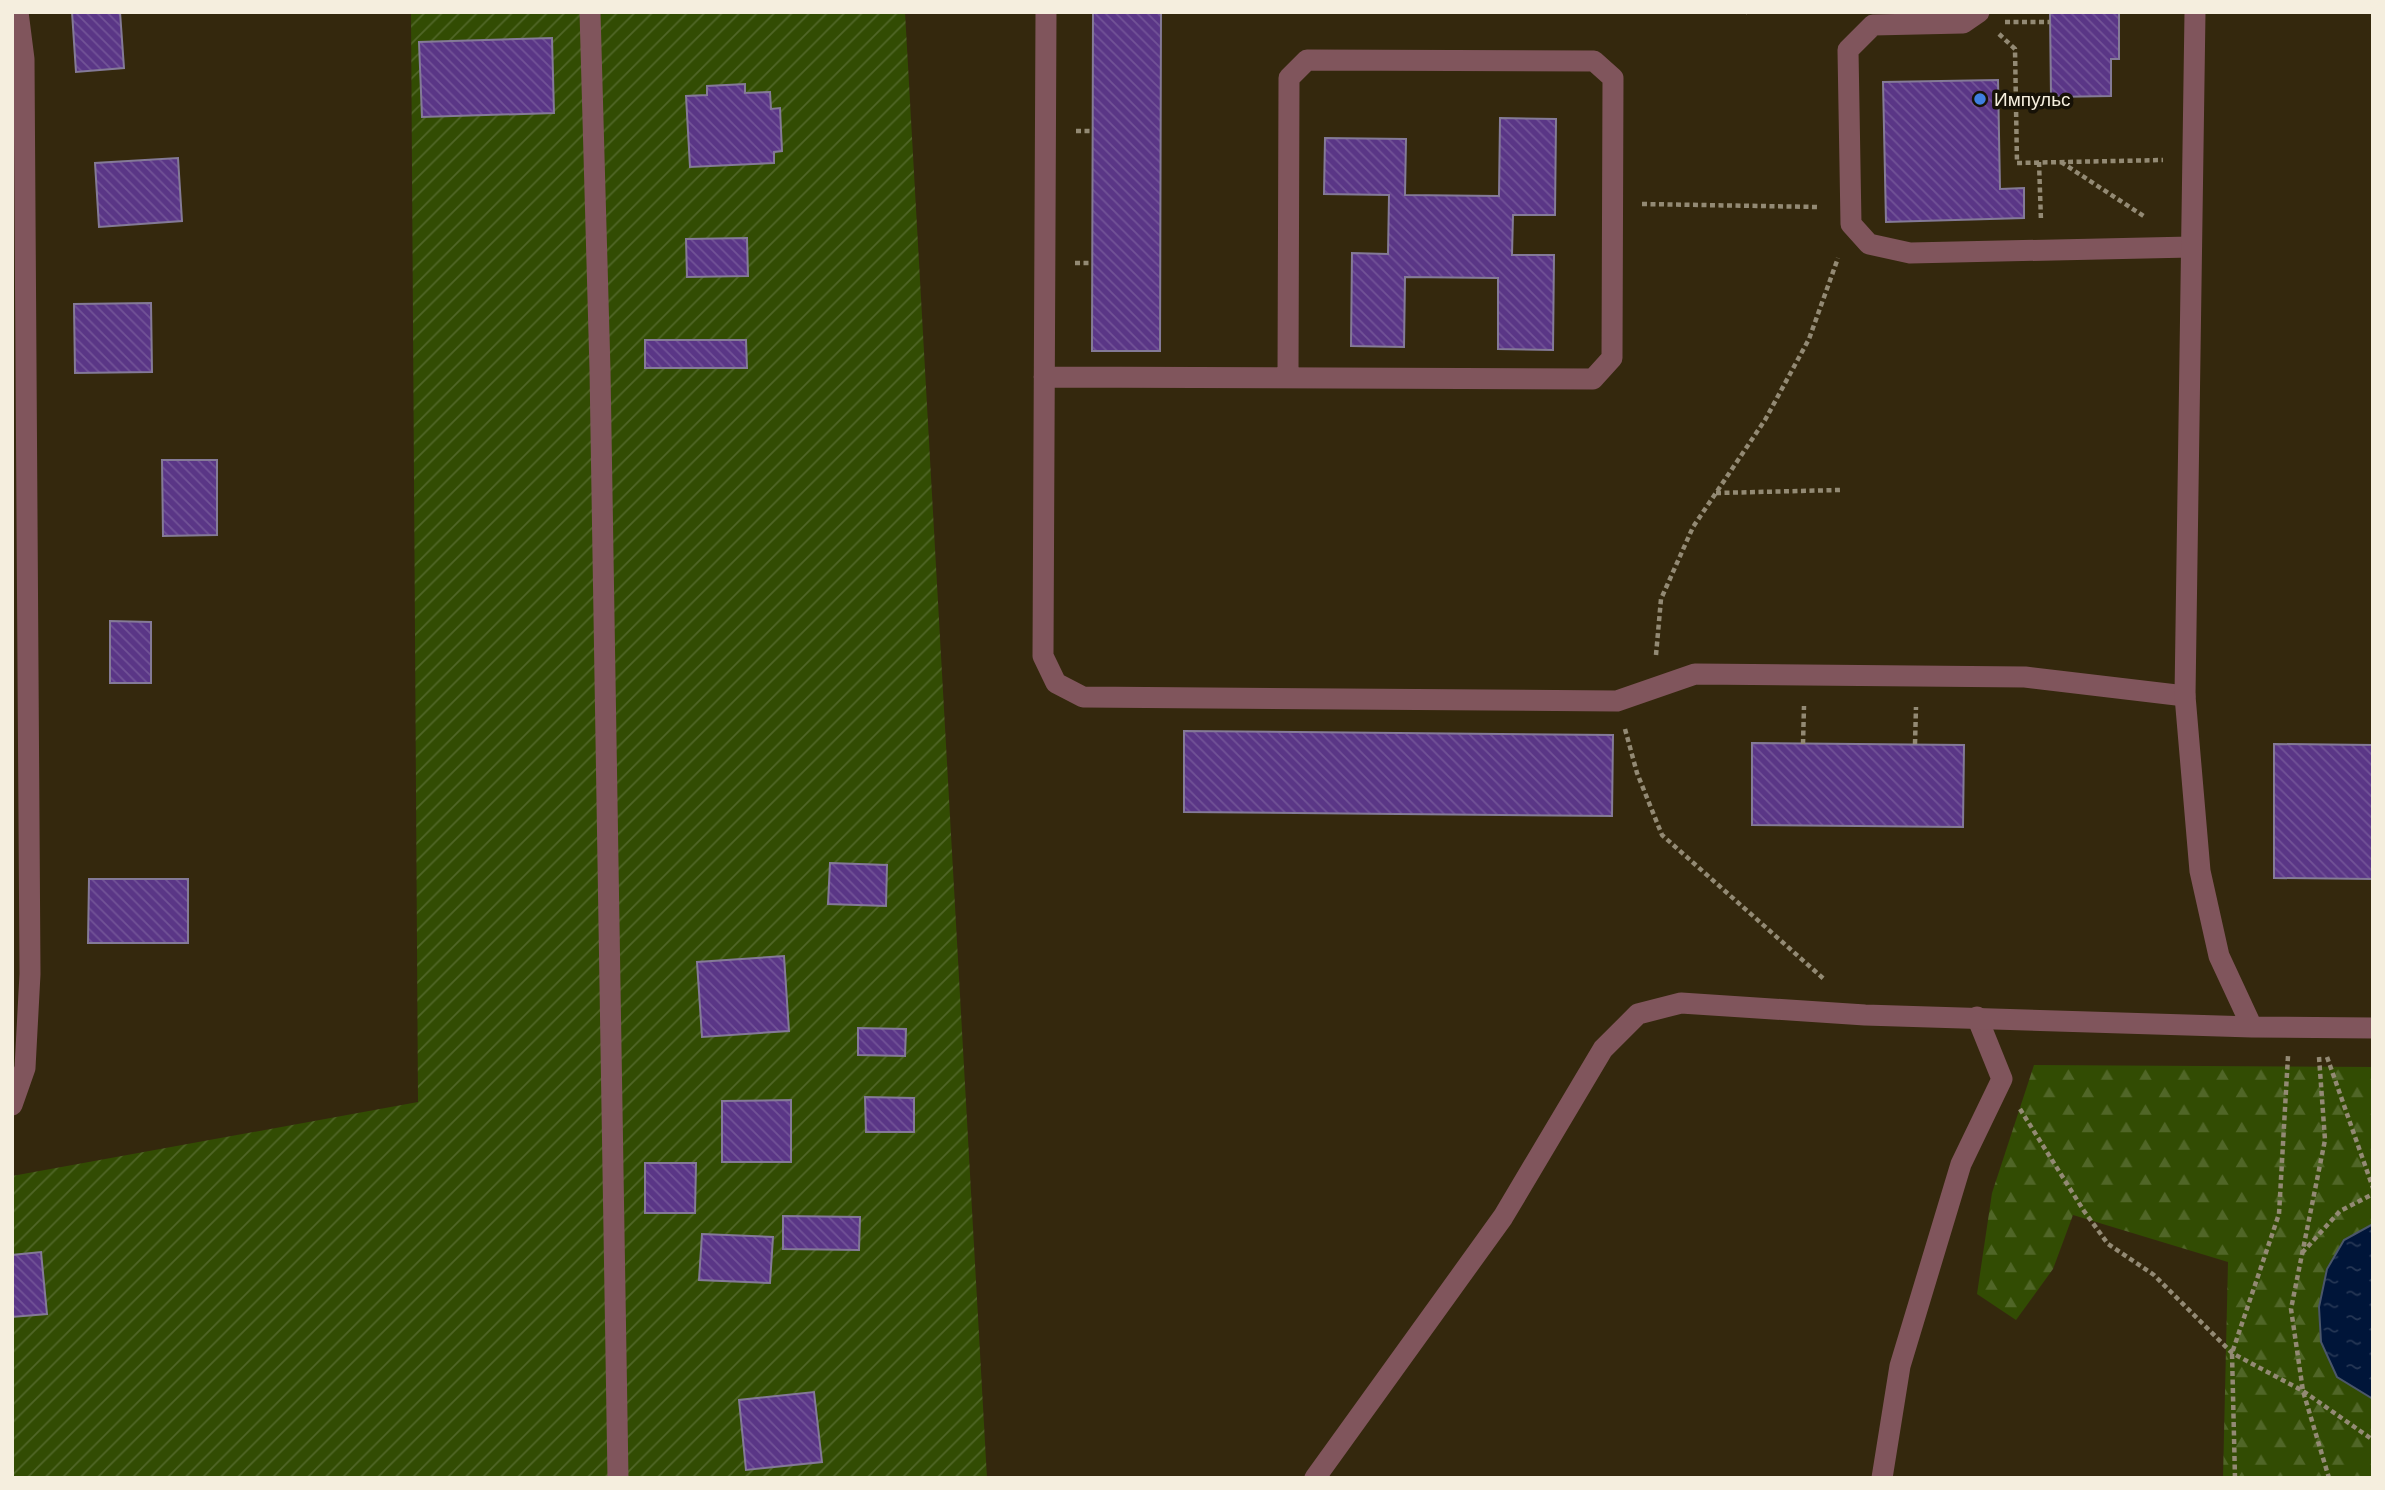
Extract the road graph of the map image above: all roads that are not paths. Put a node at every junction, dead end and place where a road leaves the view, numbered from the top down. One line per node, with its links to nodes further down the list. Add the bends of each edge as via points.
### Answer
1 (18, 12): 13 (street, via 24,59 30,974 25,1068)
2 (590, 12): 14 (street)
3 (1046, 12): 7 (street)
4 (1979, 12): 6 (street, via 1963,23 1873,24 1848,50 1850,216 1869,244 1910,253)
5 (2195, 12): 6 (street)
6 (2191, 247): 9 (street)
7 (1044, 377): 8 (street); 9 (street, via 1043,656 1056,683 1083,696 1618,701 1695,674 2011,677)
8 (1288, 378): 8 (street, via 1593,379 1612,358 1614,78 1594,61 1307,60 1289,78)
9 (2185, 696): 11 (street, via 2200,871 2219,956)
10 (1977, 1017): 11 (street); 15 (street, via 1681,1003 1638,1014 1603,1049 1503,1216); 16 (street, via 2002,1079 1961,1164 1903,1354)
11 (2252, 1027): 12 (street)
12 (2373, 1028)
13 (12, 1105)
14 (618, 1478)
15 (1315, 1478)
16 (1882, 1478)

